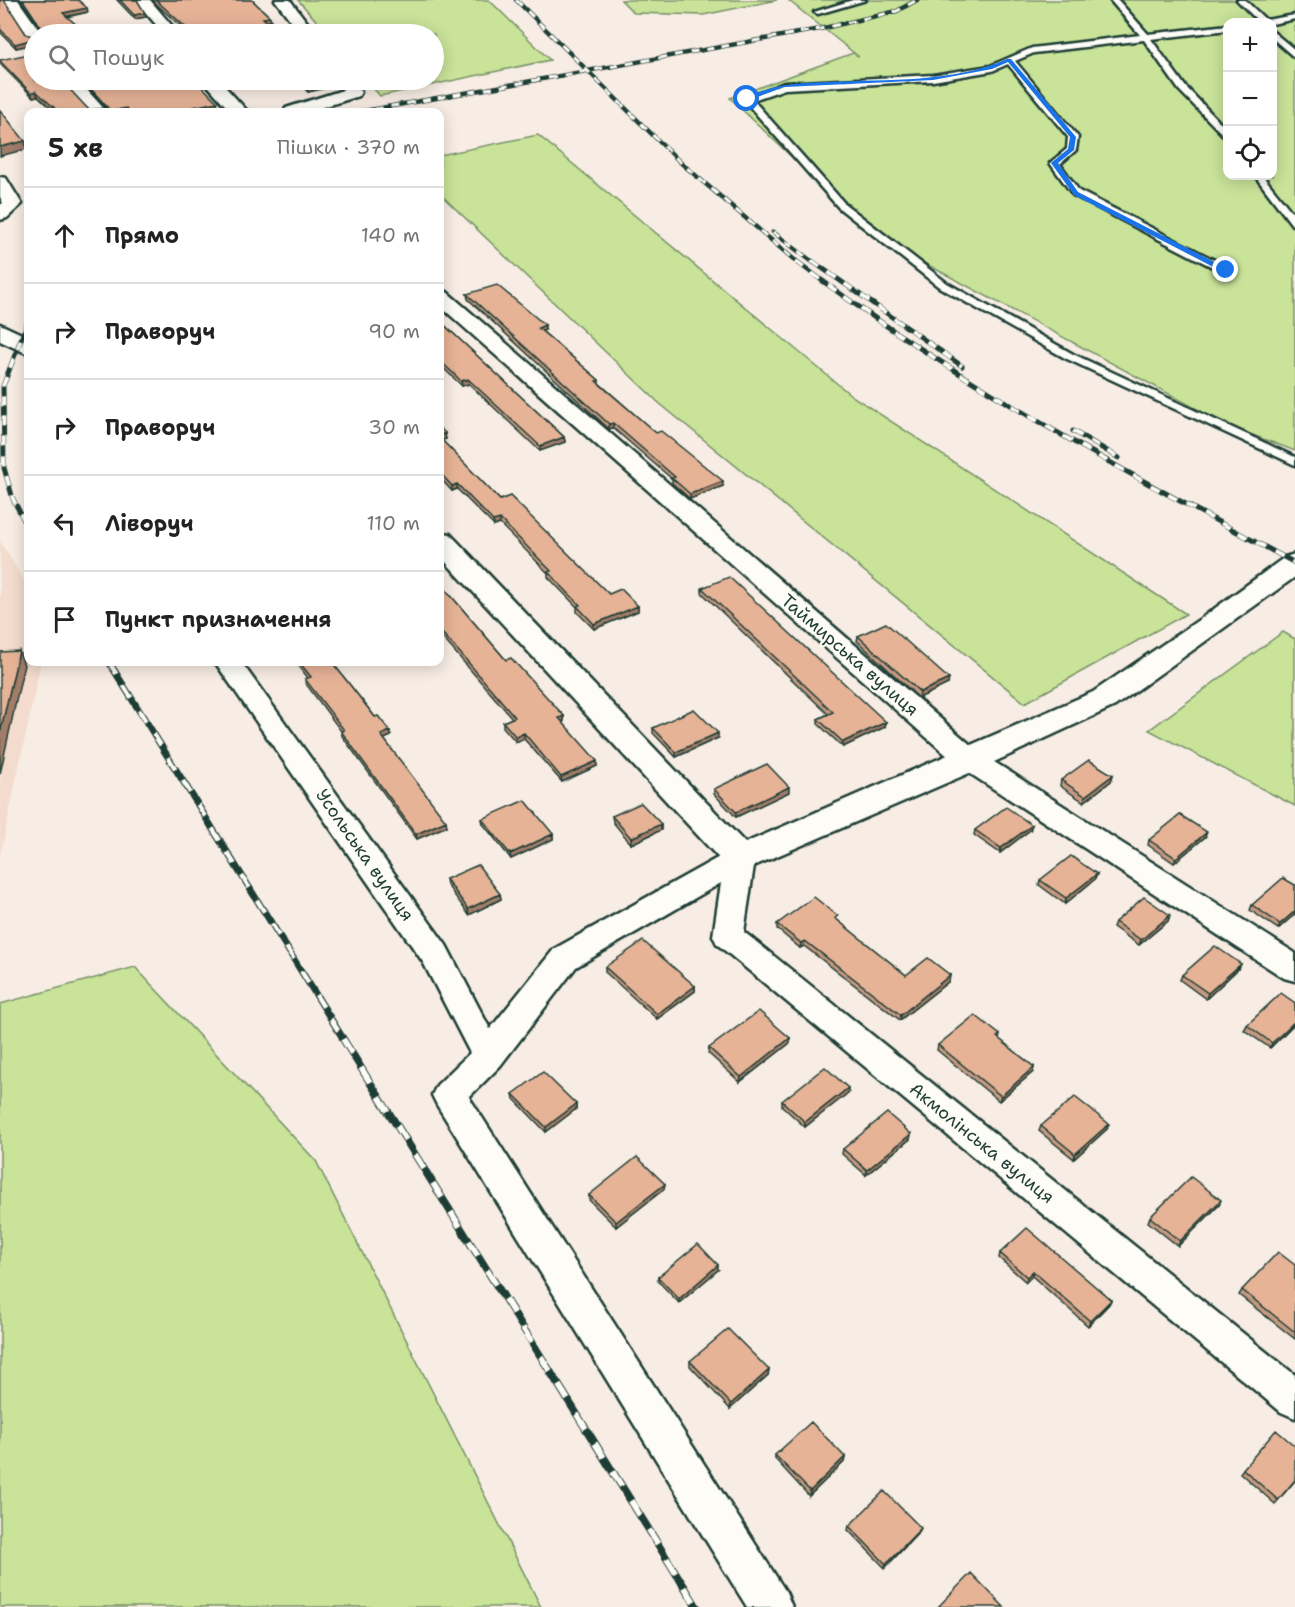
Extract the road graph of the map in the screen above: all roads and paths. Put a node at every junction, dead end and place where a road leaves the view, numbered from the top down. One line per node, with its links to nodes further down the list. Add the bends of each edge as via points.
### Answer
1 (10, 0): 11 (street)
2 (142, 0): 12 (street)
3 (282, 0): 13 (street)
4 (862, 0): 7 (lane)
5 (1113, 0): 15 (lane)
6 (1241, 0): 9 (lane)
7 (818, 12)
8 (1295, 17): 10 (lane)
9 (1259, 18)
10 (1277, 20)
11 (28, 24)
12 (163, 24)
13 (301, 24)
14 (1223, 27): 15 (lane)
15 (1145, 36): 18 (lane, via 1032,51); 25 (lane, via 1182,88)
16 (1277, 38): 17 (lane)
17 (1295, 56)
18 (1009, 60): 32 (lane, via 1073,137 1071,150 1054,163 1076,193); 36 (lane, via 992,68 933,78 783,86 747,99 842,206 944,285 1070,356)
19 (78, 90): 22 (street)
20 (220, 90): 23 (street)
21 (351, 90): 24 (street)
22 (95, 108)
23 (236, 108)
24 (304, 108)
25 (1223, 133)
26 (1262, 180): 31 (lane)
27 (0, 182): 29 (street, via 13,204)
28 (24, 210): 30 (street)
29 (0, 214)
30 (0, 219)
31 (1295, 223)
32 (1226, 270)
33 (444, 300): 40 (street, Таймирська вулиця)
34 (0, 330): 35 (main road)
35 (24, 345)
36 (1295, 461)
37 (444, 544): 41 (main road)
38 (1295, 563): 40 (main road, via 1104,699)
39 (231, 666): 43 (street, Усольська вулиця, via 435,954)
40 (970, 760): 41 (main road); 42 (street, Таймирська вулиця)
41 (740, 860): 43 (street, via 565,958); 44 (street, Акмолiнська вулиця, via 728,936)
42 (1295, 969)
43 (488, 1056): 45 (street, via 449,1095)
44 (1295, 1399)
45 (771, 1607)

